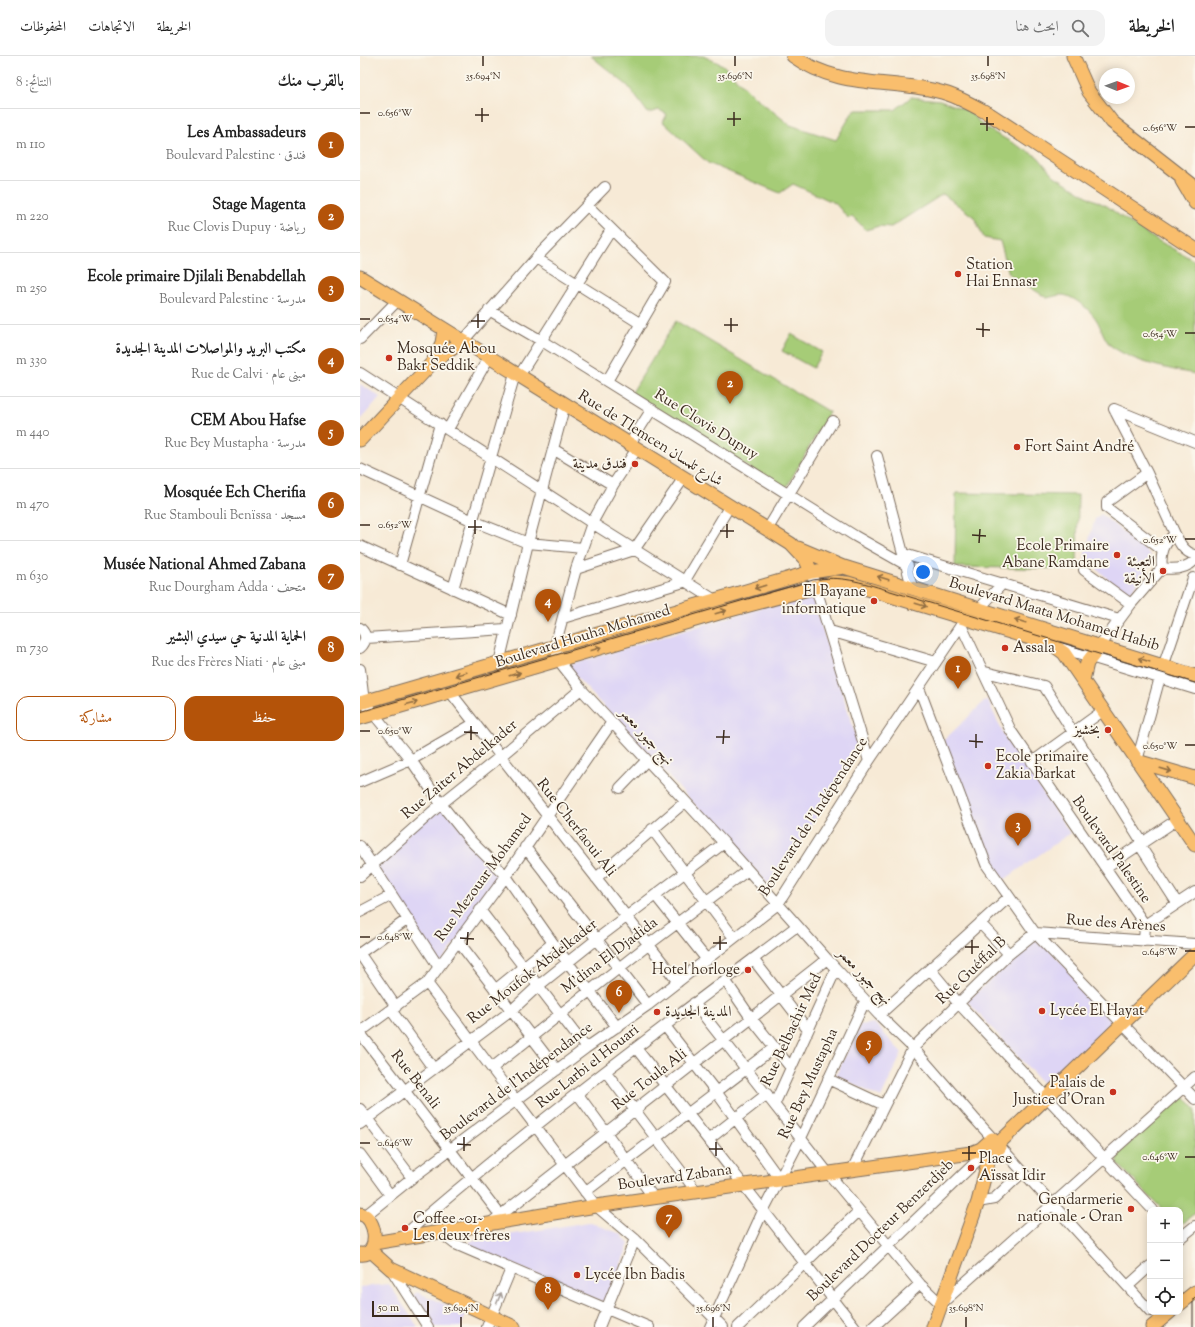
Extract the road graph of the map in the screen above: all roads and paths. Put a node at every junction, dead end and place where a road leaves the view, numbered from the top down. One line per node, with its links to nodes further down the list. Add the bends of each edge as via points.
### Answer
1 (793, 56): 9 (main road, via 834,77 931,90 962,100 991,115)
2 (1073, 56): 3 (main road, via 1090,92 1112,122)
3 (1175, 172): 5 (main road); 6 (main road, via 1188,188)
4 (605, 187): 7 (street)
5 (1195, 187)
6 (1195, 203)
7 (588, 206): 8 (street); 10 (street)
8 (611, 230): 12 (street); 15 (street, via 665,282)
9 (1195, 249)
10 (536, 258): 12 (street); 14 (street)
11 (360, 277): 13 (main road, Rue de Tlemcen شارع تلمسان)
12 (577, 284): 15 (street); 19 (street)
13 (398, 300): 16 (main road, Rue de Tlemcen شارع تلمسان); 17 (street)
14 (489, 310): 18 (street); 19 (street, Rue Clovis Dupuy)
15 (641, 324): 24 (street)
16 (444, 330): 18 (main road, Rue de Tlemcen شارع تلمسان); 21 (main road, via 442,343)
17 (360, 339)
18 (463, 341): 20 (main road, Rue de Tlemcen شارع تلمسان); 21 (main road)
19 (542, 341): 23 (street); 24 (street, Rue Clovis Dupuy)
20 (490, 358): 23 (main road, Rue de Tlemcen شارع تلمسان); 29 (street)
21 (433, 362): 25 (main road)
22 (360, 373): 25 (street)
23 (517, 375): 26 (main road, Rue de Tlemcen شارع تلمسان); 35 (street)
24 (607, 381): 27 (street, Rue Clovis Dupuy)
25 (398, 398): 29 (street); 30 (main road)
26 (565, 404): 32 (main road, Rue de Tlemcen شارع تلمسان); 33 (street)
27 (652, 409): 32 (street); 41 (street, Rue Clovis Dupuy)
28 (833, 421): 41 (street)
29 (444, 426): 35 (street); 42 (street)
30 (360, 440)
31 (1195, 442): 37 (street, via 1114,409)
32 (633, 447): 38 (main road, Rue de Tlemcen شارع تلمسان); 39 (street)
33 (553, 449): 39 (street); 40 (street)
34 (877, 456): 54 (street)
35 (490, 457): 40 (street); 44 (street)
36 (360, 469): 42 (street)
37 (1147, 473): 47 (street); 53 (street, via 1107,502 1107,508)
38 (683, 479): 43 (main road, Rue de Tlemcen شارع تلمسان); 52 (street)
39 (613, 485): 45 (street)
40 (543, 491): 45 (street); 48 (street)
41 (789, 494): 46 (street); 58 (street, Rue Clovis Dupuy)
42 (420, 495): 44 (street); 57 (street)
43 (729, 507): 46 (main road, Rue de Tlemcen شارع تلمسان); 66 (street)
44 (473, 521): 48 (street); 70 (street)
45 (592, 523): 51 (street); 52 (street)
46 (767, 530): 49 (main road, Rue de Tlemcen شارع تلمسان)
47 (1175, 534): 53 (street); 55 (street, via 1180,544)
48 (528, 543): 51 (street); 74 (street)
49 (791, 544): 59 (main road); 64 (main road, Rue de Tlemcen شارع تلمسان, via 806,560)
50 (360, 546): 57 (street)
51 (583, 548): 62 (street)
52 (634, 550): 62 (street); 66 (street)
53 (1162, 550): 60 (street)
54 (904, 554): 58 (street); 67 (street)
55 (1195, 555)
56 (1195, 560): 61 (street)
57 (400, 565): 70 (street)
58 (908, 566): 69 (street)
59 (844, 567): 64 (main road, Boulevard Maata Mohamed Habib); 69 (main road, Boulevard Maata Mohamed Habib, one-way to 59)
60 (1162, 568): 61 (street); 72 (street)
61 (1181, 568): 65 (street)
62 (576, 570): 75 (street)
63 (1084, 570): 72 (street)
64 (811, 572): 68 (street); 71 (main road, Boulevard Houha Mohamed, one-way to 71)
65 (1194, 578): 92 (street)
66 (684, 582): 71 (street); 75 (street)
67 (1003, 583): 73 (street); 76 (street)
68 (816, 587): 77 (main road, Boulevard Maata Mohamed Habib, one-way to 77, via 835,582 848,583); 80 (street); 87 (main road, Boulevard Houha Mohamed, one-way to 68)
69 (912, 588): 73 (main road, Boulevard Maata Mohamed Habib)
70 (453, 589): 74 (street)
71 (715, 600): 83 (main road, Boulevard Houha Mohamed)
72 (1131, 604): 76 (street)
73 (979, 609): 84 (main road, Boulevard Maata Mohamed Habib, one-way to 73)
74 (511, 615): 79 (street)
75 (563, 618): 83 (street)
76 (1119, 619): 84 (street)
77 (962, 622): 82 (main road, Boulevard Maata Mohamed Habib); 88 (street, Boulevard de l'Indépendance); 91 (street, Boulevard Palestine)
78 (360, 628): 81 (street)
79 (506, 629): 81 (street); 89 (street)
80 (830, 632): 88 (street); 109 (street)
81 (366, 638): 85 (street)
82 (1053, 645): 86 (street, Boulevard Maata Mohamed Habib); 94 (main road, via 1064,654)
83 (555, 646): 87 (street); 89 (main road, Boulevard Houha Mohamed)
84 (1100, 646): 86 (main road); 92 (main road, Boulevard Maata Mohamed Habib, one-way to 84)
85 (360, 648)
86 (1091, 658): 92 (street, Boulevard Maata Mohamed Habib); 94 (main road, via 1085,668)
87 (559, 661): 96 (street, نهج جبور معمر); 98 (main road, Boulevard Houha Mohamed, one-way to 87)
88 (936, 662): 95 (street, Boulevard de l'Indépendance)
89 (499, 663): 99 (main road, Boulevard Houha Mohamed, one-way to 99)
90 (360, 671): 99 (street)
91 (985, 672): 105 (street, via 1044,686); 111 (street, Boulevard Palestine, via 1011,731)
92 (1162, 673): 93 (main road, Boulevard Maata Mohamed Habib); 97 (street, Boulevard Maata Mohamed Habib); 110 (street)
93 (1195, 676)
94 (1083, 680): 100 (main road)
95 (918, 688): 109 (street, Boulevard de l'Indépendance); 135 (street, via 986,864)
96 (581, 689): 103 (street, نهج جبور معمر); 106 (street, Rue Zaiter Abdelkader)
97 (1195, 689)
98 (451, 693): 101 (main road, Boulevard Houha Mohamed, one-way to 98); 104 (street, Rue Cherfaoui Ali)
99 (362, 703): 101 (street)
100 (1104, 710): 105 (street); 110 (main road)
101 (375, 714): 102 (main road, Boulevard Houha Mohamed); 107 (street)
102 (360, 718)
103 (612, 722): 108 (street, نهج جبور معمر); 117 (street, Rue Mezouar Mohamed)
104 (474, 723): 106 (street, Rue Cherfaoui Ali); 107 (street)
105 (1073, 732): 111 (street); 121 (street)
106 (501, 756): 116 (street, Rue Zaiter Abdelkader); 117 (street, Rue Cherfaoui Ali)
107 (411, 760): 113 (street); 116 (street)
108 (646, 761): 114 (street); 115 (street, نهج جبور معمر)
109 (869, 761): 138 (street, Boulevard de l'Indépendance)
110 (1137, 761): 112 (main road, one-way to 112); 118 (main road)
111 (1032, 762): 126 (street, Boulevard Palestine)
112 (1195, 778)
113 (360, 782)
114 (620, 788)
115 (685, 802): 119 (street); 120 (street, نهج جبور معمر)
116 (441, 804): 125 (street, Rue Zaiter Abdelkader); 130 (street, via 469,839)
117 (548, 816): 124 (street, Rue Mezouar Mohamed); 131 (street, Rue Cherfaoui Ali)
118 (1178, 819): 121 (street); 122 (main road)
119 (652, 829): 128 (street); 131 (street)
120 (724, 843): 127 (street, نهج جبور معمر); 128 (street, Rue Moufok Abdelkader)
121 (1141, 843): 126 (street); 137 (street)
122 (1195, 844)
123 (360, 846): 125 (street)
124 (525, 847): 130 (street, Rue Mezouar Mohamed); 149 (street)
125 (373, 866): 129 (street, Rue Zaiter Abdelkader); 133 (street)
126 (1106, 867): 145 (street, Boulevard Palestine)
127 (748, 870): 136 (street, M'dina El Djadida); 138 (street, نهج جبور معمر)
128 (686, 873): 134 (street, Rue Moufok Abdelkader); 136 (street)
129 (360, 876)
130 (506, 876): 139 (street, Rue Mezouar Mohamed); 152 (street)
131 (596, 878): 141 (street, Rue Cherfaoui Ali)
132 (1195, 892): 137 (street)
133 (392, 895): 140 (street); 142 (street)
134 (656, 895): 141 (street, Rue Moufok Abdelkader); 143 (street)
135 (1009, 897): 144 (street); 147 (street)
136 (708, 902): 143 (street, M'dina El Djadida); 148 (street)
137 (1178, 903): 145 (street)
138 (778, 904): 146 (street, نهج جبور معمر); 148 (street, Boulevard de l'Indépendance)
139 (480, 910): 150 (street, Rue Mezouar Mohamed); 163 (street)
140 (360, 912)
141 (627, 917): 149 (street, Rue Moufok Abdelkader); 154 (street, Rue Cherfaoui Ali)
142 (408, 919): 155 (street); 162 (street)
143 (678, 924): 154 (street, M'dina El Djadida); 160 (street)
144 (980, 924): 156 (street); 166 (street)
145 (1145, 925): 151 (street)
146 (797, 926): 158 (street, Rue Larbi el Houari); 159 (street, نهج جبور معمر)
147 (1035, 933): 151 (street, Rue des Arènes); 156 (street, Rue Guéffal B); 183 (street)
148 (734, 938): 160 (street, Boulevard de l'Indépendance)
149 (597, 939): 161 (street, Rue Moufok Abdelkader); 164 (street)
150 (458, 941): 162 (street, Rue Mezouar Mohamed); 171 (street)
151 (1144, 941): 153 (street, Rue des Arènes)
152 (553, 943): 161 (street); 163 (street)
153 (1195, 944)
154 (648, 945): 164 (street, M'dina El Djadida); 168 (street, Rue Cherfaoui Ali)
155 (360, 953): 178 (street)
156 (1009, 954): 176 (street, Rue Guéffal B)
157 (1195, 954): 183 (main road)
158 (753, 958): 167 (street, Rue Larbi el Houari); 173 (street)
159 (827, 959): 165 (street, نهج جبور معمر); 173 (street, Rue Toula Ali)
160 (707, 960): 168 (street, Boulevard de l'Indépendance)
161 (568, 962): 170 (street, Rue Moufok Abdelkader); 172 (street)
162 (438, 966): 169 (street, Rue Mezouar Mohamed)
163 (524, 967): 170 (street); 171 (street)
164 (619, 967): 172 (street, M'dina El Djadida); 177 (street)
165 (836, 969): 174 (street, نهج جبور معمر); 186 (street, Rue Belbachir Med)
166 (930, 969): 176 (street); 181 (street)
167 (724, 980): 175 (street, Rue Larbi el Houari); 182 (street)
168 (678, 982): 177 (street, Boulevard de l'Indépendance)
169 (427, 983): 178 (street, Rue Mezouar Mohamed); 189 (street)
170 (538, 986): 179 (street, Rue Moufok Abdelkader); 180 (street)
171 (495, 990): 179 (street)
172 (590, 991): 180 (street, M'dina El Djadida); 185 (street)
173 (781, 995): 182 (street, Rue Toula Ali); 186 (street)
174 (865, 1001): 181 (street, نهج جبور معمر); 203 (street, Rue Bey Mustapha)
175 (694, 1003): 184 (street, Rue Larbi el Houari); 190 (street)
176 (960, 1004): 194 (street, Rue Guéffal B); 210 (street)
177 (648, 1005): 185 (street, Boulevard de l'Indépendance)
178 (394, 1008): 187 (street, Rue Mezouar Mohamed); 196 (street)
179 (511, 1011): 188 (street); 189 (street, Rue Moufok Abdelkader)
180 (560, 1013): 188 (street, M'dina El Djadida); 191 (street)
181 (879, 1015): 194 (street, نهج جبور معمر)
182 (751, 1018): 190 (street, Rue Toula Ali); 193 (street)
183 (1121, 1024): 205 (street); 210 (main road)
184 (665, 1026): 192 (street, Rue Larbi el Houari); 195 (street)
185 (617, 1027): 191 (street, Boulevard de l'Indépendance)
186 (808, 1030): 198 (street, Rue Belbachir Med)
187 (360, 1033): 206 (street, Rue Benali)
188 (532, 1036): 197 (street, M'dina El Djadida); 200 (street)
189 (471, 1039): 196 (street, Rue Moufok Abdelkader); 197 (street)
190 (723, 1041): 195 (street, Rue Toula Ali); 199 (street)
191 (586, 1048): 200 (street, Boulevard de l'Indépendance)
192 (636, 1048): 201 (street, Rue Larbi el Houari); 204 (street)
193 (775, 1048): 198 (street); 199 (street)
194 (913, 1048): 214 (street, Rue Guéffal B); 225 (street, نهج جبور معمر)
195 (695, 1064): 204 (street, Rue Toula Ali); 208 (street)
196 (433, 1068): 206 (street, Rue Moufok Abdelkader)
197 (492, 1068): 212 (street)
198 (791, 1068): 213 (street, Rue Belbachir Med)
199 (746, 1069): 208 (street); 209 (street)
200 (557, 1070): 212 (street, Boulevard de l'Indépendance)
201 (606, 1072): 207 (street, Rue Larbi el Houari); 216 (street)
202 (1195, 1077): 205 (street)
203 (828, 1079): 214 (street); 223 (street, Rue Bey Mustapha)
204 (666, 1086): 216 (street, Rue Toula Ali); 217 (street)
205 (1182, 1086): 211 (street); 229 (street)
206 (404, 1091): 219 (street, Rue Moufok Abdelkader); 226 (street, Rue Benali)
207 (577, 1093): 220 (street, Rue Larbi el Houari); 221 (street)
208 (717, 1093): 217 (street); 218 (street)
209 (767, 1094): 213 (street); 218 (street)
210 (1046, 1096): 225 (main road); 229 (street)
211 (1195, 1099)
212 (516, 1102): 220 (street); 226 (street, Boulevard de l'Indépendance)
213 (775, 1104): 223 (street)
214 (884, 1105): 232 (street, Rue Guéffal B)
215 (360, 1109): 219 (street)
216 (635, 1110): 221 (street, Rue Toula Ali); 222 (street)
217 (688, 1114): 222 (street); 224 (street)
218 (736, 1119): 224 (street); 238 (street)
219 (364, 1121): 237 (street)
220 (536, 1126): 231 (street); 236 (street, Rue Larbi el Houari)
221 (607, 1133): 230 (street); 231 (street, Rue Toula Ali)
222 (656, 1138): 230 (street); 241 (street)
223 (801, 1138): 235 (street); 238 (street, Rue Bey Mustapha)
224 (708, 1140): 239 (street)
225 (996, 1143): 228 (main road, via 980,1149); 233 (main road); 234 (street, نهج جبور معمر)
226 (450, 1150): 236 (street, Rue Benali); 237 (street, Boulevard de l'Indépendance)
227 (360, 1154): 242 (street)
228 (976, 1155): 232 (main road, Boulevard Zabana); 233 (main road); 257 (street, Boulevard Docteur Benzerdjeb)
229 (1105, 1159): 246 (street); 247 (street)
230 (628, 1160): 240 (street); 243 (street)
231 (565, 1166): 240 (street); 251 (street, Rue Toula Ali)
232 (853, 1168): 235 (main road, Boulevard Zabana)
233 (986, 1170): 244 (main road)
234 (1023, 1172): 244 (street, via 994,1199); 246 (street, نهج جبور معمر)
235 (828, 1173): 238 (main road, Boulevard Zabana); 248 (street)
236 (470, 1177): 251 (street, Rue Benali); 255 (street, Rue Larbi el Houari)
237 (412, 1178): 242 (street, Boulevard de l'Indépendance)
238 (780, 1180): 239 (main road, Boulevard Zabana); 249 (street, Rue Bey Mustapha)
239 (743, 1184): 241 (main road, Boulevard Zabana); 249 (street)
240 (585, 1192): 245 (street)
241 (696, 1192): 243 (main road, Boulevard Zabana)
242 (390, 1195): 250 (street, Boulevard de l'Indépendance)
243 (654, 1198): 245 (main road, Boulevard Zabana)
244 (978, 1202): 268 (main road)
245 (596, 1206): 251 (main road, Boulevard Zabana); 256 (street)
246 (1053, 1206): 264 (street, نهج جبور معمر); 268 (street)
247 (1150, 1207)
248 (859, 1210): 257 (street); 259 (street)
249 (762, 1211): 259 (street); 272 (street, Rue Bey Mustapha)
250 (363, 1214): 258 (main road, via 372,1222)
251 (498, 1220): 253 (main road, Boulevard Zabana)
252 (1195, 1226): 254 (street)
253 (438, 1231): 255 (main road, Boulevard Zabana); 261 (street, via 455,1244)
254 (1183, 1236)
255 (402, 1237): 258 (main road, Boulevard Zabana)
256 (635, 1240): 269 (street); 272 (street)
257 (888, 1245): 263 (street); 266 (street, Boulevard Docteur Benzerdjeb)
258 (368, 1249): 260 (main road)
259 (804, 1262): 266 (street); 278 (street)
260 (391, 1269): 271 (main road); 273 (street)
261 (512, 1269): 269 (street); 271 (street, one-way to 261)
262 (1147, 1269): 264 (street)
263 (920, 1284): 268 (street); 281 (street)
264 (1128, 1286): 270 (street, نهج جبور معمر)
265 (1195, 1292): 267 (main road)
266 (834, 1298): 279 (street, Boulevard Docteur Benzerdjeb); 280 (street)
267 (1183, 1302)
268 (942, 1304): 282 (main road)
269 (606, 1310): 275 (street); 276 (street)
270 (1153, 1318)
271 (489, 1322): 274 (main road)
272 (712, 1323): 277 (street)
273 (428, 1327)
274 (514, 1327)
275 (599, 1327)
276 (649, 1327)
277 (723, 1327)
278 (738, 1327)
279 (804, 1327)
280 (855, 1327)
281 (873, 1327)
282 (933, 1327)

